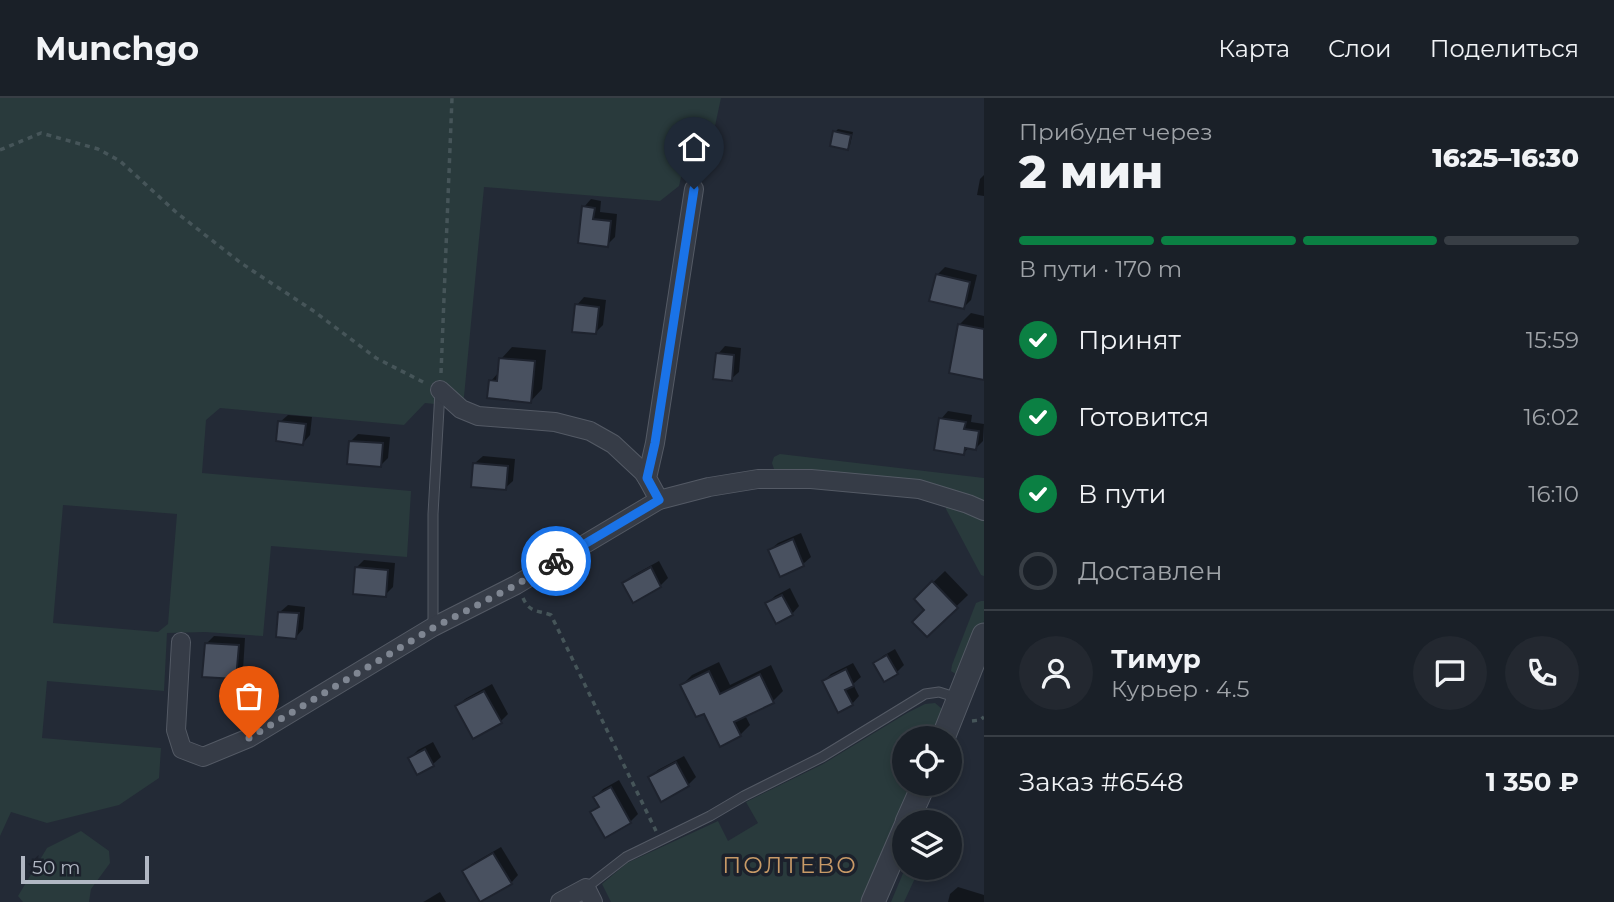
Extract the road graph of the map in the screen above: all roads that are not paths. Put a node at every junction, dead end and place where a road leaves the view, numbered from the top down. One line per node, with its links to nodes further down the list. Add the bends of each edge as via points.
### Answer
1 (694, 189): 3 (street)
2 (440, 390): 3 (street, via 461,409 478,416 555,422 590,431 613,444); 6 (lane)
3 (647, 478): 4 (street)
4 (659, 500): 5 (street, via 758,479 811,479 919,489); 6 (street)
5 (984, 511)
6 (433, 628): 8 (street, via 249,738 203,757 182,750 176,730)
7 (984, 635): 9 (street)
8 (181, 642)
9 (960, 698): 10 (street); 12 (lane, via 939,692 925,694 822,757 626,857)
10 (948, 726)
11 (892, 858): 14 (street)
12 (590, 895): 13 (street)
13 (560, 902)
14 (873, 902)

